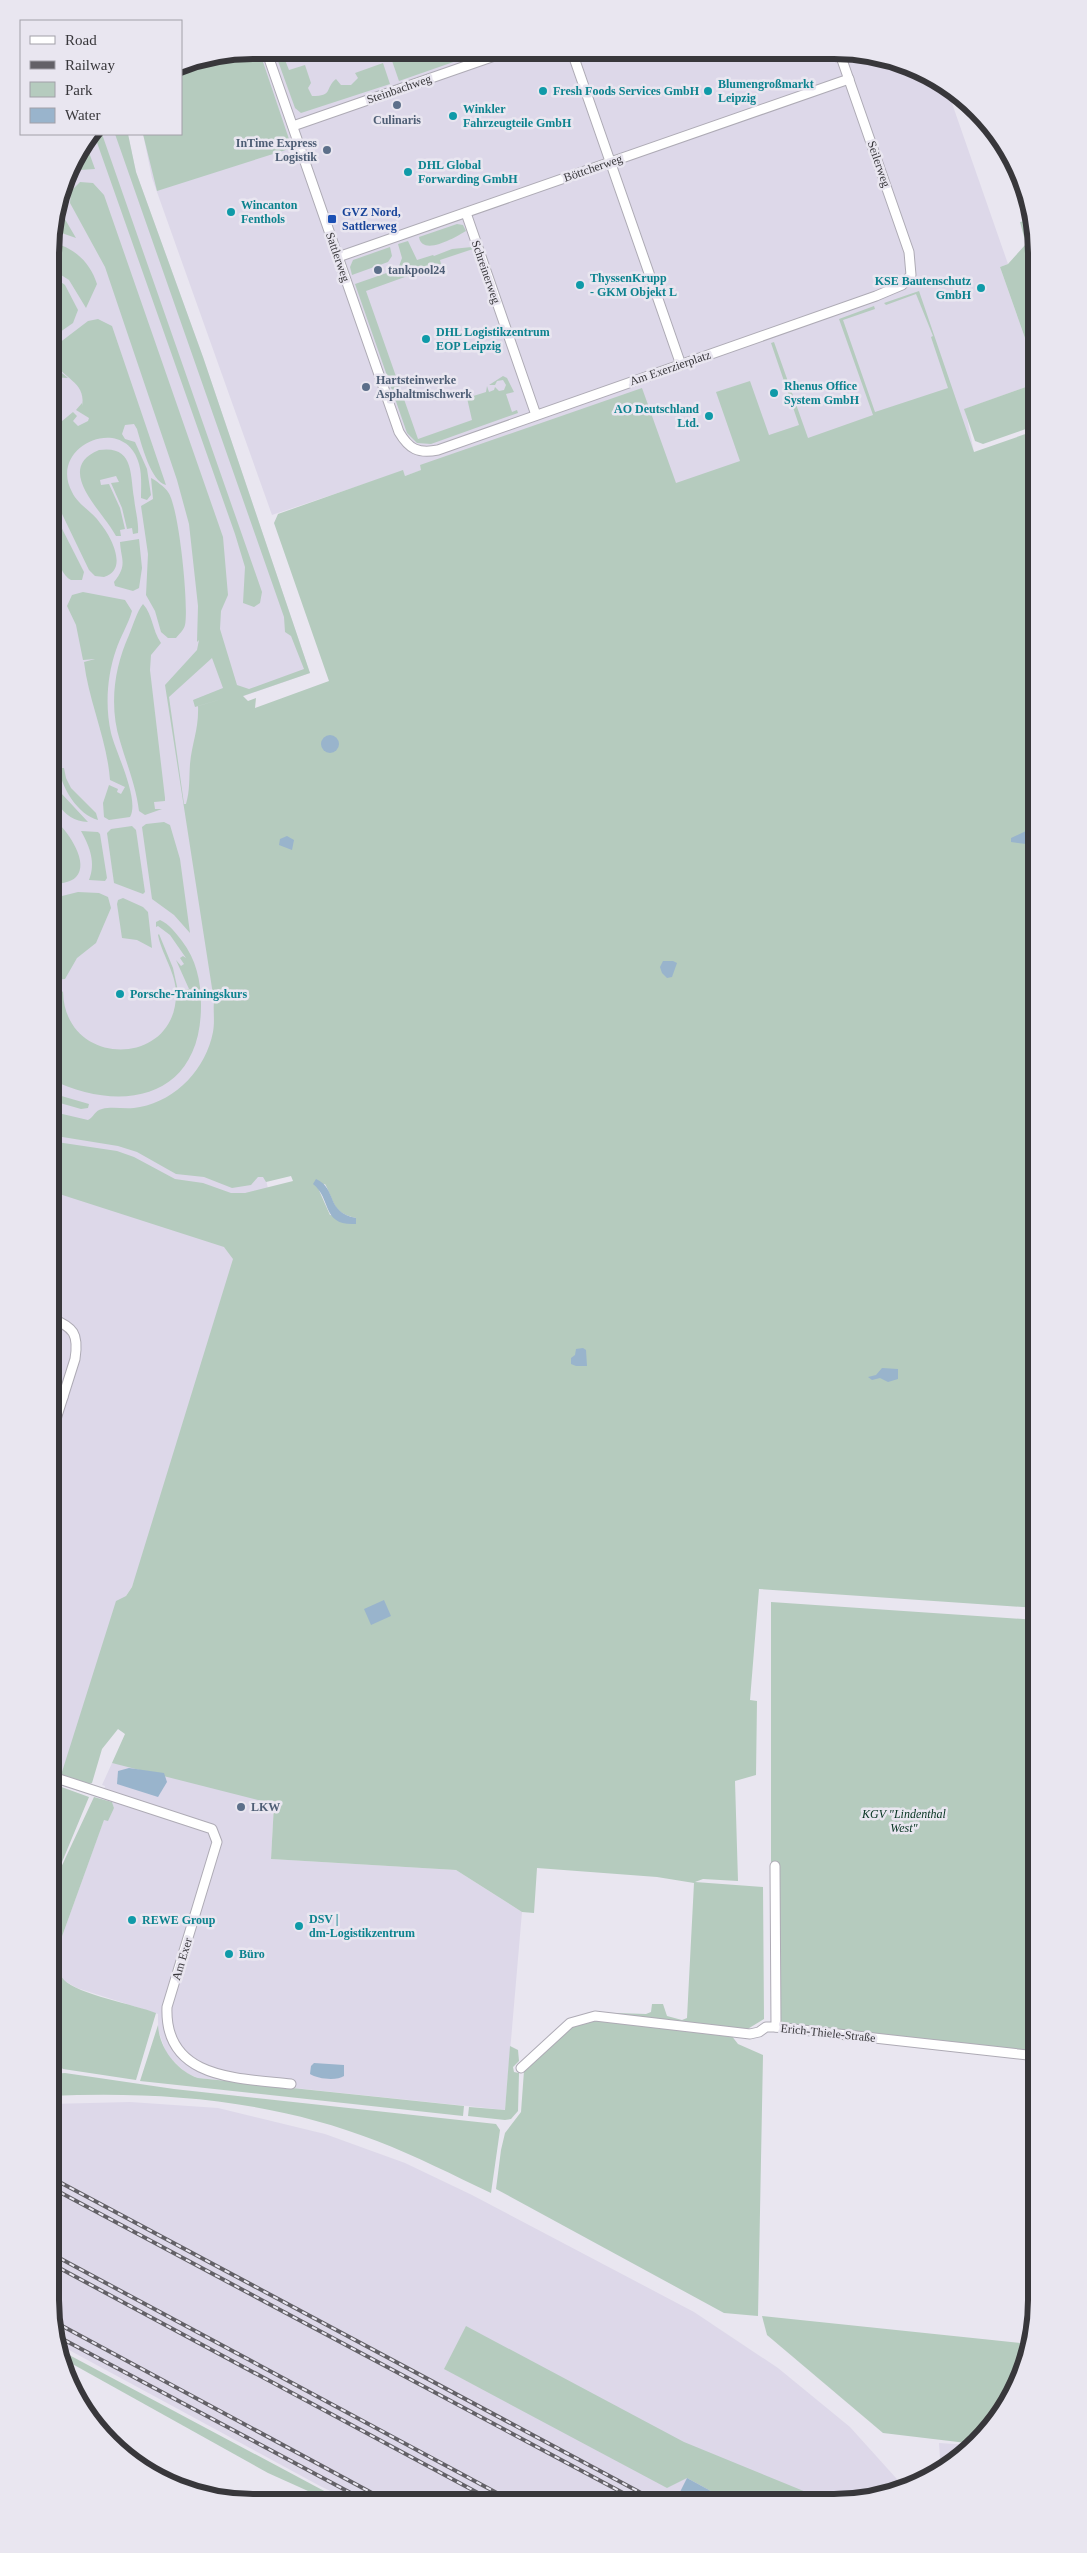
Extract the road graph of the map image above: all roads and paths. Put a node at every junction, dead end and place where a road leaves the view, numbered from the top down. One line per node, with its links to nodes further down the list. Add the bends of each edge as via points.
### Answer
1 (269, 59): 6 (street, Sattlerweg)
2 (486, 59): 6 (street, Steinbachweg)
3 (574, 59): 7 (street)
4 (842, 59): 5 (street, Seilerweg)
5 (849, 78): 7 (street, Böttcherweg); 10 (street, Seilerweg, via 909,252)
6 (292, 126): 9 (street, Sattlerweg)
7 (611, 162): 8 (street, Böttcherweg); 11 (street)
8 (466, 213): 9 (street, Böttcherweg); 12 (street, Schreinerweg)
9 (338, 257): 13 (street, Sattlerweg, via 399,432 410,447)
10 (910, 275): 11 (street, Am Exerzierplatz, via 902,285 889,292)
11 (681, 364): 12 (street, Am Exerzierplatz)
12 (536, 415): 13 (street, Am Exerzierplatz)
13 (425, 452)
14 (59, 1322): 16 (street, via 76,1334 75,1359)
15 (59, 1396): 16 (street)
16 (63, 1397): 17 (street)
17 (59, 1410)
18 (59, 1779): 23 (street, Am Exer, via 212,1829 216,1847 167,2007 170,2033 182,2054 205,2071)
19 (775, 1866): 20 (street)
20 (776, 2027): 21 (street, Erich-Thiele-Straße); 22 (street, Erich-Thiele-Straße, via 766,2026 760,2032 750,2034 587,2017 570,2023)
21 (1028, 2055)
22 (521, 2068)
23 (290, 2084)

